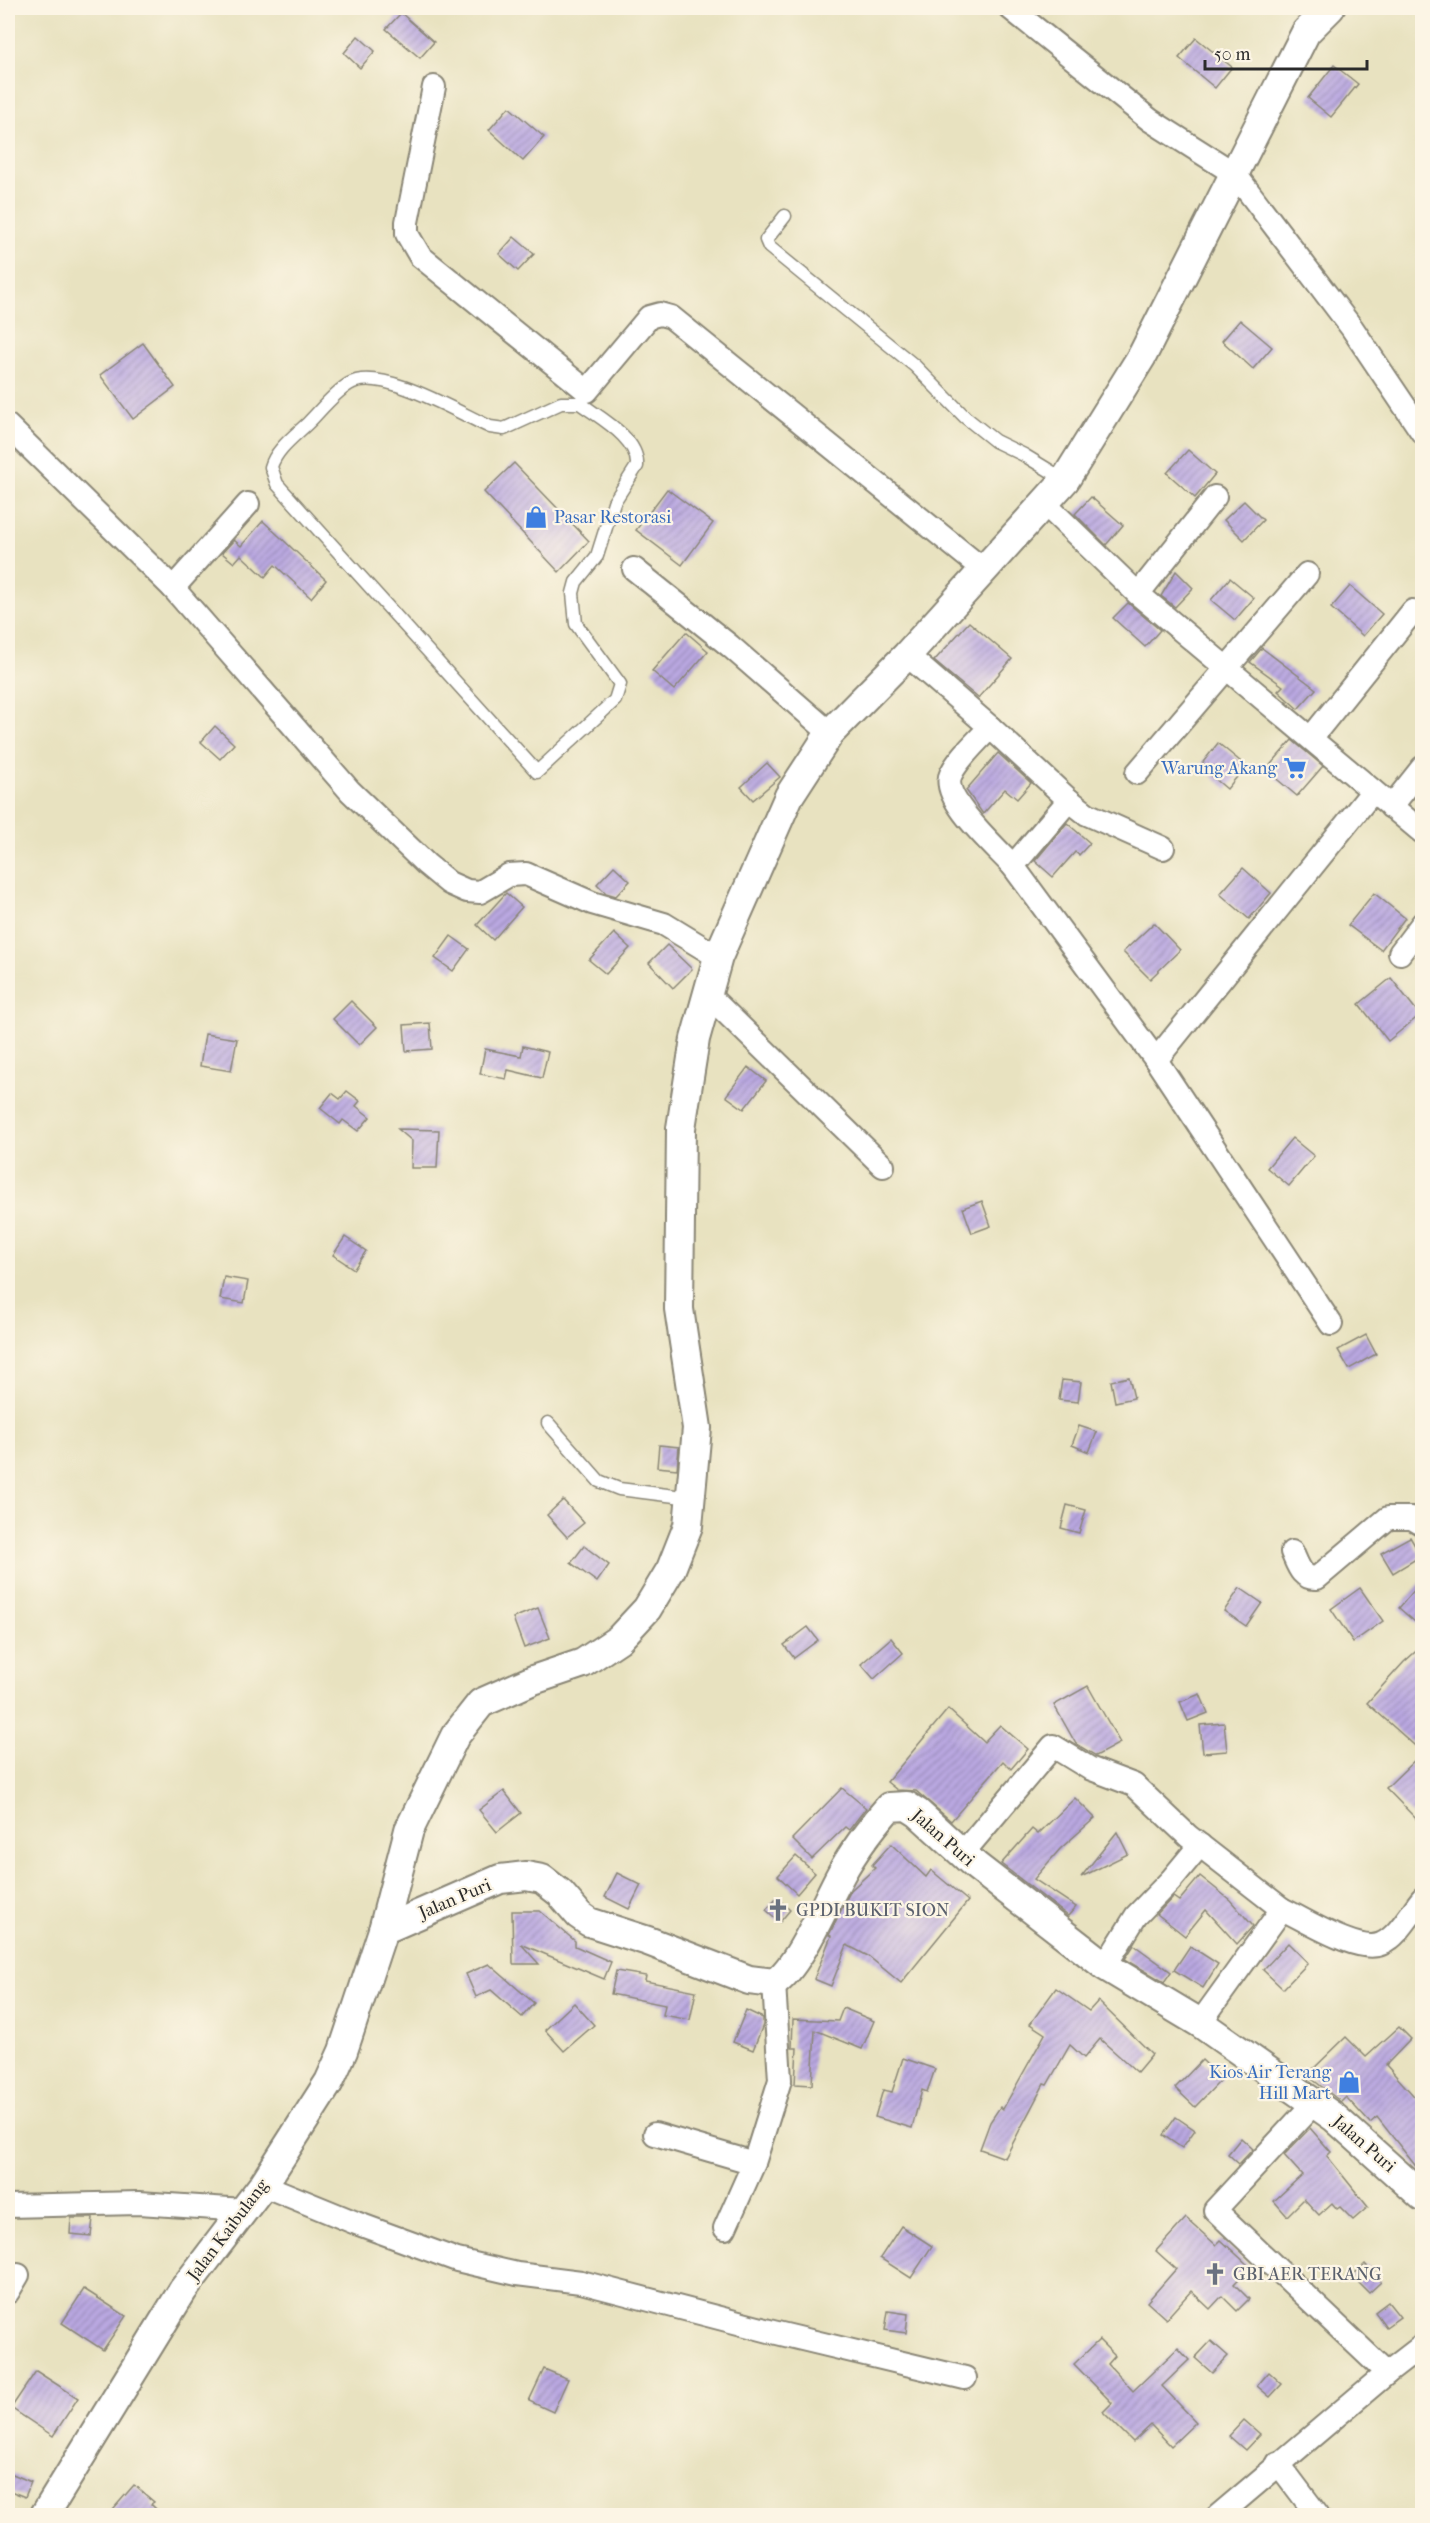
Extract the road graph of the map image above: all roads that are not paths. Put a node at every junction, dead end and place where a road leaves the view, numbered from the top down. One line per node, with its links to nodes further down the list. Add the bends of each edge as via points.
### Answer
1 (1010, 8): 4 (street, via 1150,120)
2 (1330, 8): 4 (street, Jalan Kaibulang, via 1306,32)
3 (434, 87): 6 (street, via 407,234 420,256)
4 (1235, 174): 8 (street, via 1352,328); 9 (street, Jalan Kaibulang, via 1142,356)
5 (785, 216): 9 (lane, via 766,240 769,247 915,366 965,417 995,441)
6 (583, 397): 6 (lane, via 625,438 638,458 614,502 597,556 576,582 573,593 576,624 617,676 619,692 537,772 277,484 271,467 277,454 325,406 349,384 364,380 393,383 490,427 504,429); 14 (street, via 649,317 671,318)
7 (8, 426): 16 (street)
8 (1422, 432)
9 (1065, 480): 12 (street, Jalan Kaibulang)
10 (1215, 497): 17 (street)
11 (249, 504): 16 (street)
12 (1045, 504): 14 (street, Jalan Kaibulang); 17 (street)
13 (634, 568): 22 (street)
14 (985, 571): 19 (street, Jalan Kaibulang)
15 (1307, 574): 20 (street)
16 (173, 588): 34 (street, via 350,791 449,882 467,891 480,892 509,875 526,874 592,903 664,924)
17 (1138, 594): 20 (street)
18 (1413, 611): 23 (street)
19 (907, 655): 21 (street); 22 (street, Jalan Kaibulang)
20 (1225, 667): 23 (street); 25 (street)
21 (990, 727): 27 (street); 31 (street, via 951,774 948,789 959,807)
22 (830, 733): 34 (street, Jalan Kaibulang, via 789,796)
23 (1311, 738): 26 (street)
24 (1422, 768): 28 (street)
25 (1137, 773)
26 (1373, 790): 28 (street); 36 (street)
27 (1069, 800): 30 (street, via 1087,814); 31 (street)
28 (1391, 807): 29 (street)
29 (1422, 832)
30 (1164, 848)
31 (1013, 866): 36 (street)
32 (1422, 924): 33 (street)
33 (1400, 953)
34 (718, 957): 35 (street, Jalan Kaibulang)
35 (707, 994): 37 (street); 40 (street, Jalan Kaibulang, via 695,1039 681,1128 679,1309 697,1428)
36 (1156, 1060): 38 (street)
37 (883, 1166)
38 (1331, 1324)
39 (549, 1423): 40 (lane, via 599,1481 619,1489)
40 (691, 1498): 47 (street, Jalan Kaibulang, via 688,1526 671,1569 647,1609 619,1639 584,1663 481,1703 468,1716 409,1830)
41 (1422, 1524): 42 (street, via 1412,1518 1388,1518 1317,1578 1302,1574)
42 (1292, 1552)
43 (1200, 1845): 44 (street, via 1134,1785 1089,1768 1053,1746); 46 (street); 48 (street, via 1136,1916)
44 (962, 1854): 48 (street, Jalan Puri); 49 (street, Jalan Puri, via 918,1813 907,1806 889,1807 842,1871 796,1958)
45 (1422, 1899): 46 (street, via 1382,1944 1368,1946 1341,1938)
46 (1281, 1909): 50 (street)
47 (383, 1930): 49 (street, Jalan Puri, via 500,1880 526,1876 542,1879 589,1922 749,1980); 54 (street, Jalan Kaibulang, via 329,2082)
48 (1105, 1966): 50 (street, Jalan Puri)
49 (774, 1983): 53 (street, via 780,2080)
50 (1200, 2023): 51 (street, Jalan Puri)
51 (1314, 2103): 55 (street, Jalan Puri); 60 (street, via 1215,2210)
52 (654, 2134): 53 (street)
53 (754, 2163): 58 (street)
54 (263, 2185): 57 (street, Jalan Kaibulang); 61 (street, via 457,2260 517,2274 581,2282)
55 (1422, 2196)
56 (8, 2206): 57 (street, via 140,2203)
57 (244, 2210): 63 (street, Jalan Kaibulang, via 183,2290)
58 (725, 2228)
59 (1422, 2346): 60 (street)
60 (1387, 2373): 62 (street)
61 (965, 2378)
62 (1278, 2463): 64 (street); 65 (street)
63 (44, 2516)
64 (1218, 2516)
65 (1318, 2516)

